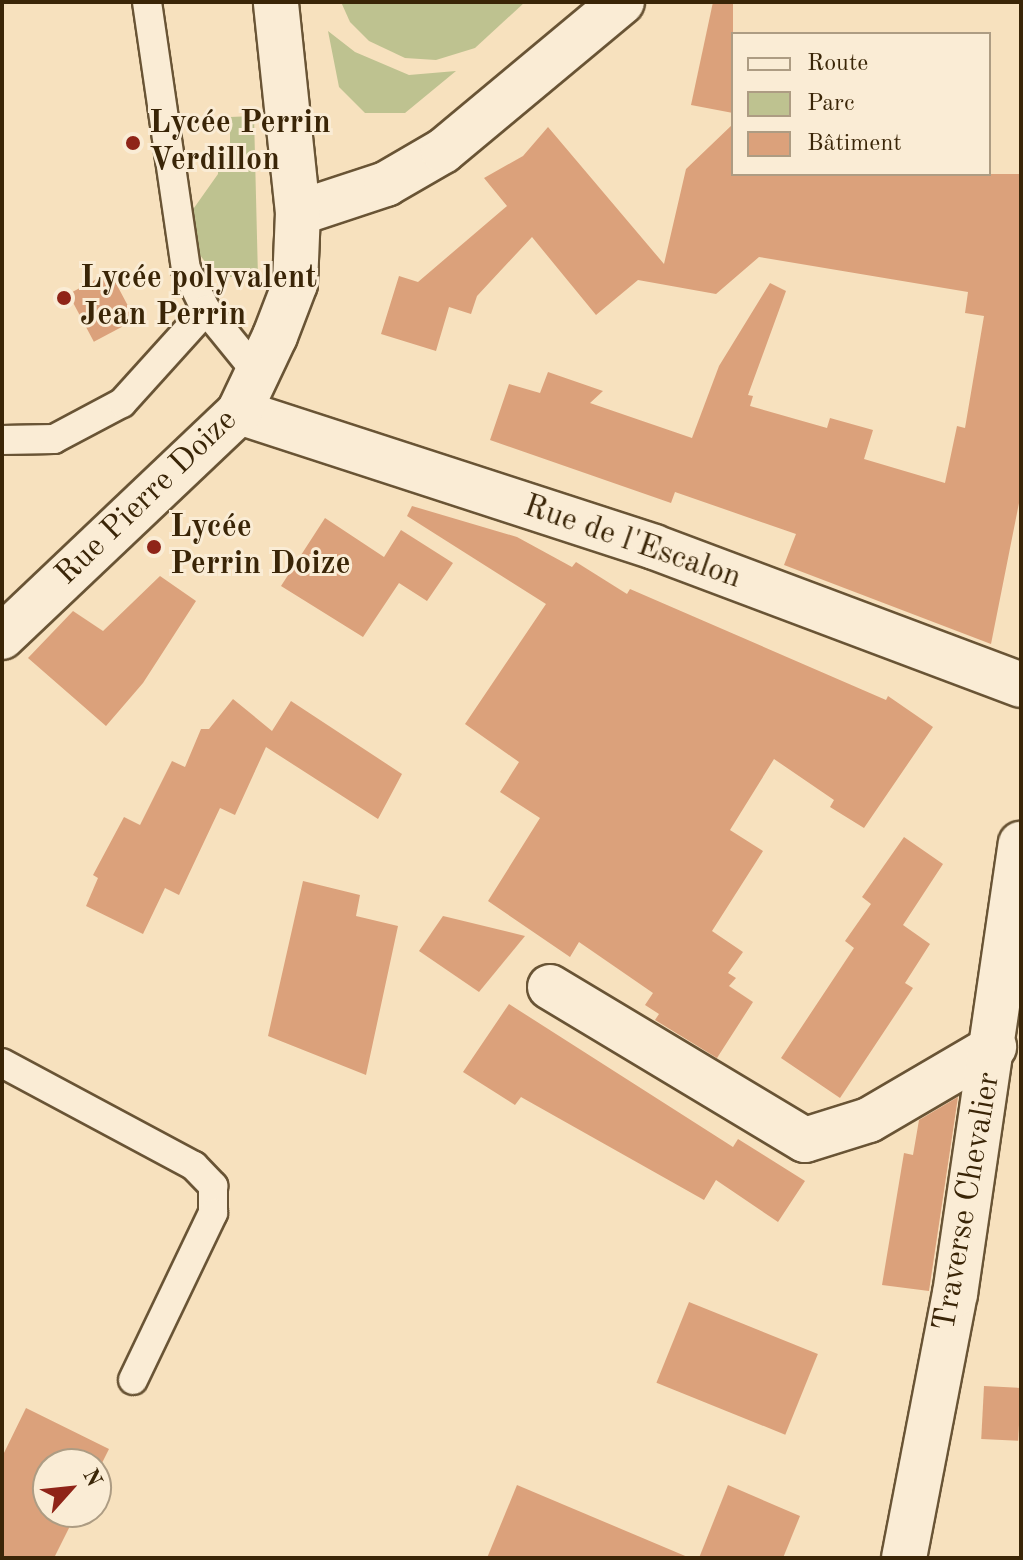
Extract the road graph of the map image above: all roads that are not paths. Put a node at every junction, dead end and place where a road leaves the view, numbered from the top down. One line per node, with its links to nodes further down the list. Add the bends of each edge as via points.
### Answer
1 (147, 2): 5 (lane, via 186,269)
2 (276, 2): 4 (street, Rue Pierre Doize)
3 (622, 2): 4 (street, via 443,151 386,184)
4 (298, 213): 6 (street, Rue Pierre Doize, via 295,284)
5 (206, 310): 6 (lane); 7 (lane, via 122,403 54,439)
6 (248, 393): 8 (street, Rue Pierre Doize); 9 (street, Rue de l'Escalon)
7 (2, 440)
8 (2, 637)
9 (1021, 685)
10 (1021, 844): 12 (street, Traverse Chevalier)
11 (550, 987): 12 (street, via 805,1140 869,1120)
12 (994, 1047): 15 (street, Traverse Chevalier)
13 (2, 1063): 14 (lane, via 194,1166 213,1186 213,1213)
14 (133, 1380)
15 (904, 1558)

